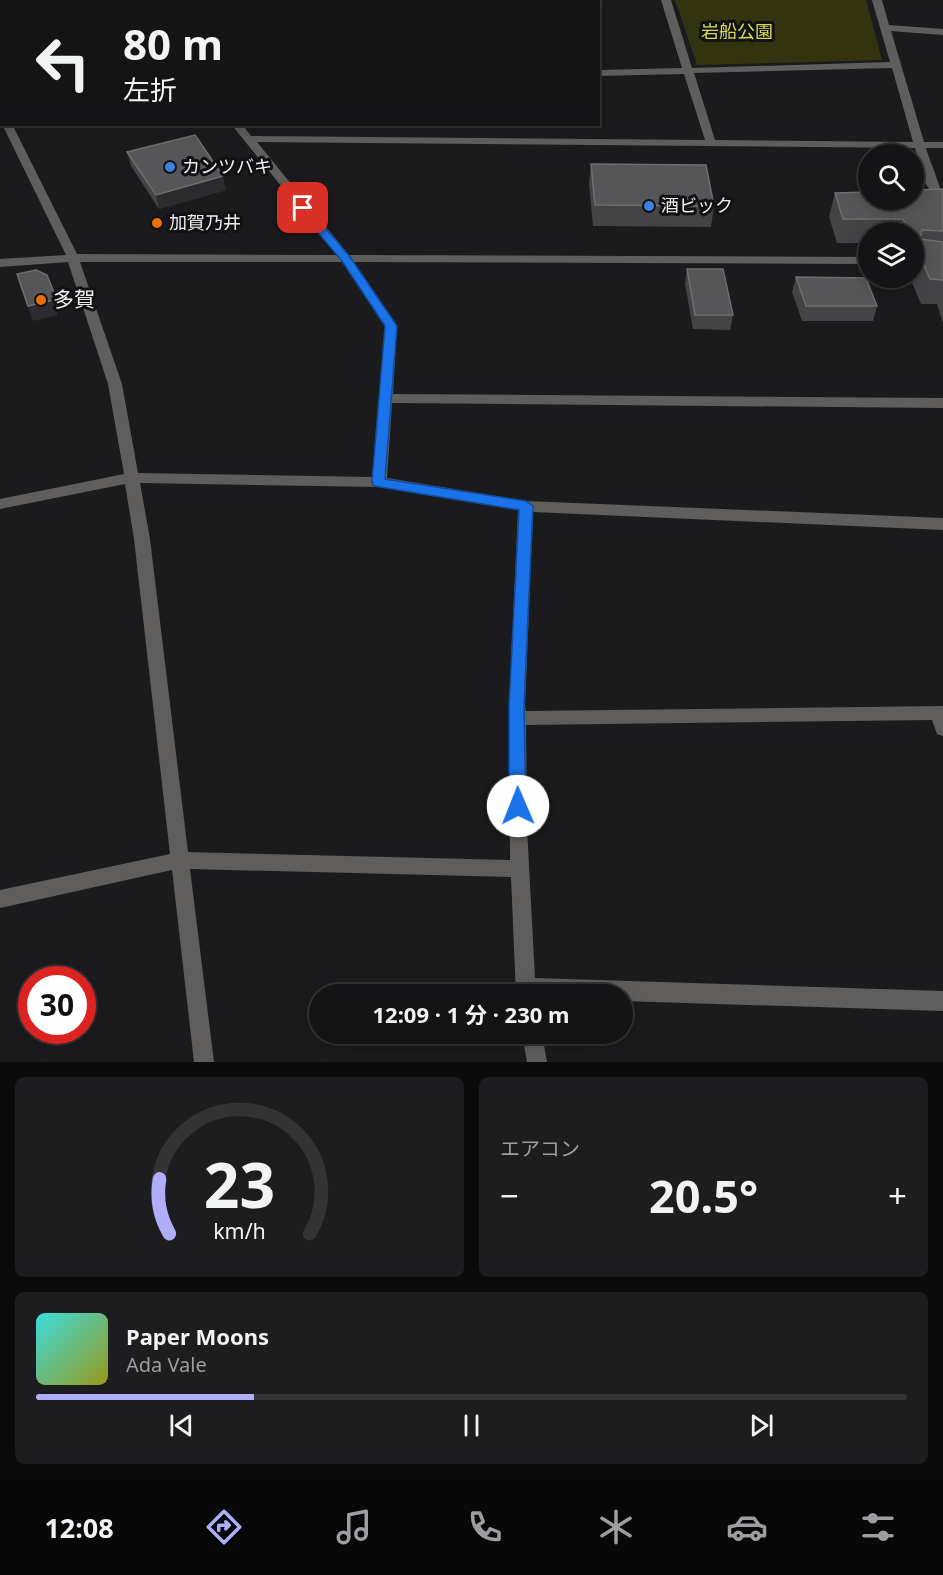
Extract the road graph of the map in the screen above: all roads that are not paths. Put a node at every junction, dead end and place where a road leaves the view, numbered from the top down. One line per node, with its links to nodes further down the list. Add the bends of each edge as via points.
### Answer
1 (666, 0): 6 (street)
2 (878, 0): 3 (street)
3 (885, 27): 4 (street); 5 (street)
4 (943, 32)
5 (896, 65): 6 (street); 15 (street)
6 (687, 71): 7 (street); 13 (street)
7 (600, 73)
8 (8, 126): 20 (street)
9 (237, 126): 11 (street)
10 (374, 126): 12 (street)
11 (246, 140): 12 (street); 21 (street)
12 (374, 140): 13 (street)
13 (711, 143): 14 (street)
14 (858, 144)
15 (919, 144)
16 (924, 145): 17 (street)
17 (943, 145)
18 (924, 161): 19 (street)
19 (943, 202)
20 (73, 258): 21 (street); 23 (street); 26 (street, via 115,384)
21 (346, 259): 22 (street); 24 (street, via 391,326)
22 (858, 260)
23 (0, 263)
24 (385, 398): 25 (street); 27 (street)
25 (943, 403)
26 (131, 478): 27 (street); 28 (street); 33 (street, via 142,539)
27 (379, 482): 29 (street)
28 (0, 504)
29 (526, 506): 30 (street); 31 (street)
30 (943, 524)
31 (517, 718): 32 (street); 34 (street)
32 (942, 718)
33 (180, 860): 34 (street); 35 (street); 40 (street)
34 (520, 869): 36 (street)
35 (0, 899)
36 (525, 984)
37 (633, 994): 38 (street)
38 (943, 1001)
39 (534, 1044): 41 (street)
40 (204, 1062)
41 (537, 1062)

